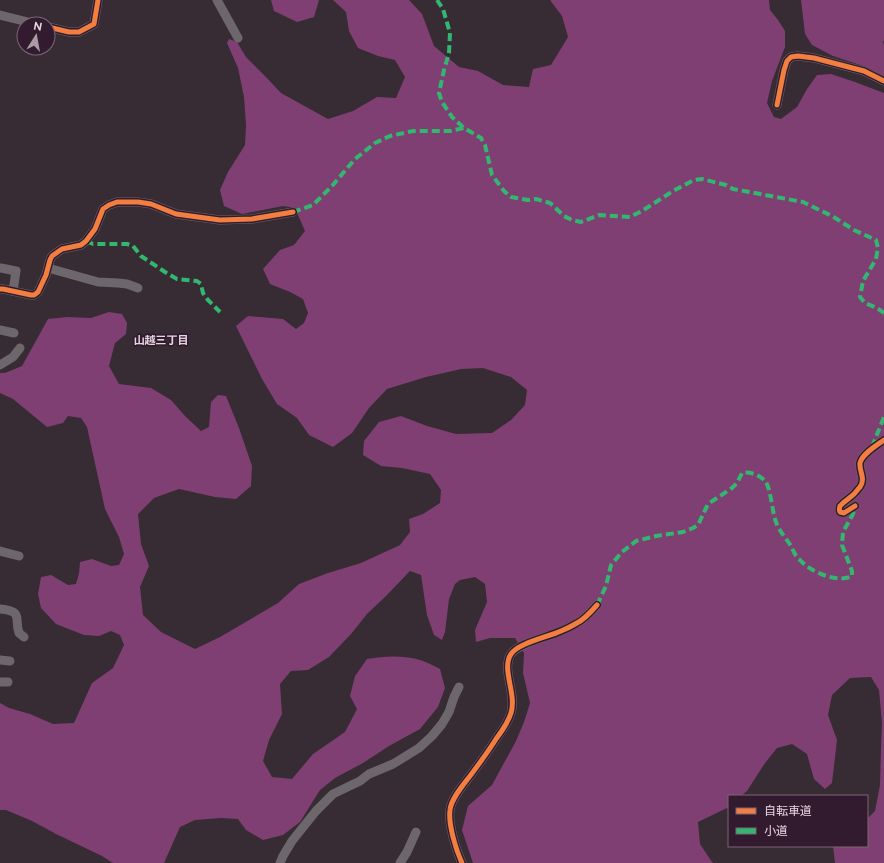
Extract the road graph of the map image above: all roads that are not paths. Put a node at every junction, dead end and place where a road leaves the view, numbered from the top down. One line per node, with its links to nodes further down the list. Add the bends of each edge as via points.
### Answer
1 (98, 0): 5 (street, via 94,24 79,32)
2 (217, 0): 6 (street)
3 (0, 15): 4 (street)
4 (16, 19)
5 (56, 29)
6 (238, 38)
7 (884, 81): 8 (street, via 864,71 814,58 791,57 784,70)
8 (777, 105)
9 (293, 212): 11 (street, via 252,219 220,220 176,214 151,204 117,202 104,209 86,241 81,245 56,252)
10 (1, 268): 14 (street, via 16,271)
11 (48, 268): 12 (street, via 98,282 127,284); 14 (street, via 38,292 34,295)
12 (138, 288)
13 (0, 289): 14 (street)
14 (12, 291)
15 (0, 330): 16 (street)
16 (14, 332)
17 (20, 348): 18 (street)
18 (0, 365)
19 (884, 440): 20 (street, via 862,458 861,485 839,510 844,513)
20 (855, 506)
21 (0, 552): 22 (street)
22 (19, 556)
23 (597, 605): 32 (street, via 578,623 521,646 512,653 508,662 512,712 451,804 450,822)
24 (0, 610): 25 (street, via 15,614 18,618 18,634)
25 (24, 637)
26 (0, 660): 27 (street)
27 (10, 661)
28 (459, 687): 30 (street, via 449,712 432,736 406,756 333,794 292,841)
29 (416, 832): 31 (street)
30 (280, 863)
31 (400, 863)
32 (462, 863)

